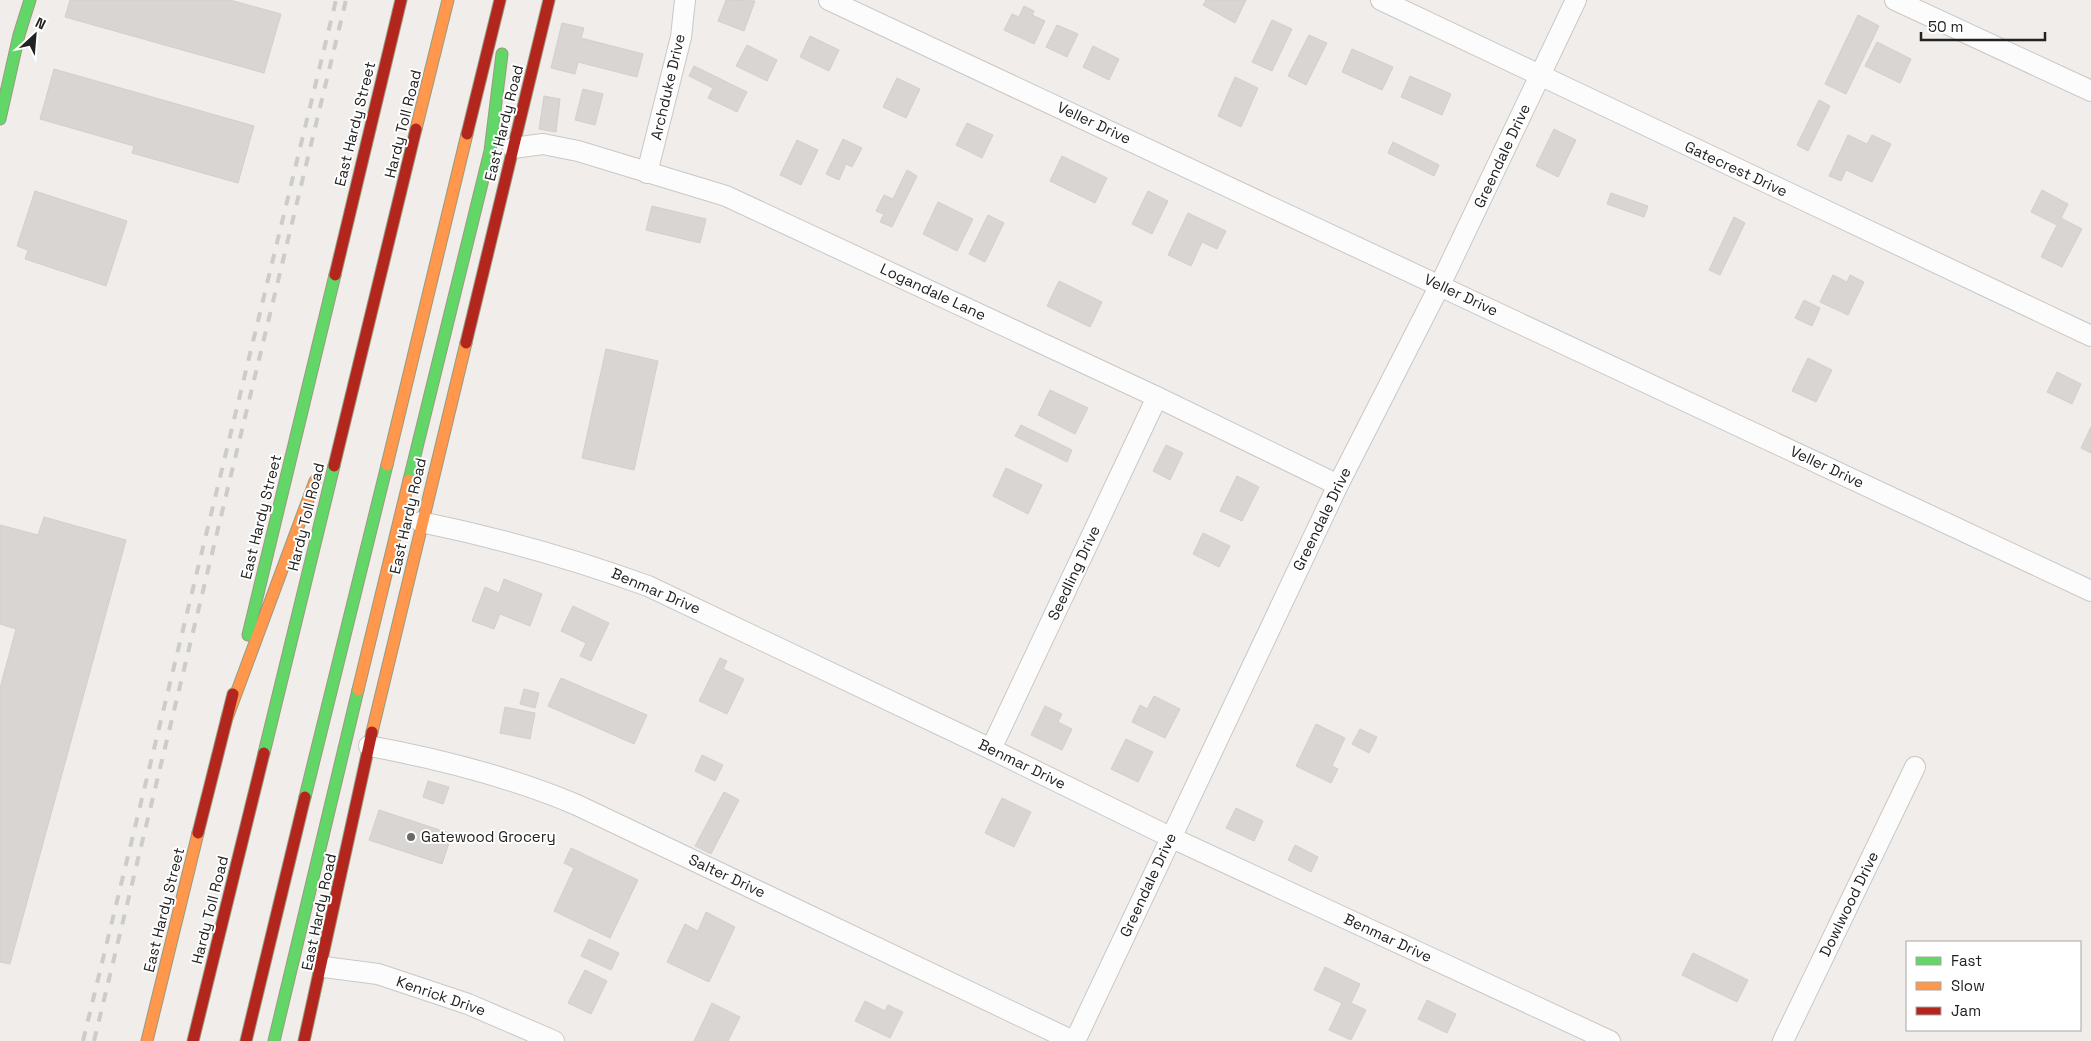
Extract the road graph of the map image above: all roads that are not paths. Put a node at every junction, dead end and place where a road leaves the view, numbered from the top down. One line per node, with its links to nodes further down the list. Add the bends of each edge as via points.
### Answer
1 (30, 0): 14 (main road)
2 (401, 0): 24 (main road, East Hardy Street)
3 (448, 0): 19 (main road, Hardy Toll Road)
4 (500, 0): 29 (main road)
5 (508, 0): 35 (main road, via 490,151)
6 (549, 0): 15 (main road, East Hardy Road)
7 (685, 0): 16 (street, Archduke Drive, via 681,37)
8 (830, 0): 17 (street, Veller Drive)
9 (1381, 0): 12 (street, Gatecrest Drive)
10 (1576, 0): 12 (street, Greendale Drive)
11 (1895, 0): 13 (street)
12 (1540, 76): 17 (street, Greendale Drive); 18 (street, Gatecrest Drive)
13 (2091, 91)
14 (0, 119)
15 (513, 148): 16 (street, Logandale Lane, via 543,144 578,151); 22 (main road, East Hardy Road)
16 (648, 173): 20 (street, Logandale Lane, via 726,196)
17 (1440, 285): 21 (street, Greendale Drive); 23 (street, Veller Drive)
18 (2091, 336)
19 (358, 368): 24 (main road); 32 (main road, Hardy Toll Road)
20 (1157, 397): 21 (street, Logandale Lane); 26 (street, Seedling Drive)
21 (1338, 485): 28 (street, Greendale Drive)
22 (421, 522): 25 (main road, East Hardy Road); 26 (street, Benmar Drive, via 546,552 648,586)
23 (2091, 591)
24 (227, 718): 31 (main road, East Hardy Street)
25 (369, 746): 30 (main road, East Hardy Road); 38 (street, Salter Drive, via 418,755 534,787)
26 (991, 749): 28 (street, Benmar Drive)
27 (1915, 767): 40 (street, Dowlwood Drive)
28 (1170, 837): 38 (street, Greendale Drive); 39 (street, Benmar Drive)
29 (270, 945): 33 (main road); 34 (main road)
30 (324, 967): 36 (main road, East Hardy Road); 37 (street, Kenrick Drive, via 378,974 468,1004)
31 (147, 1041)
32 (193, 1041)
33 (246, 1041)
34 (258, 1041)
35 (274, 1041)
36 (304, 1041)
37 (554, 1041)
38 (1074, 1041)
39 (1610, 1041)
40 (1783, 1041)

